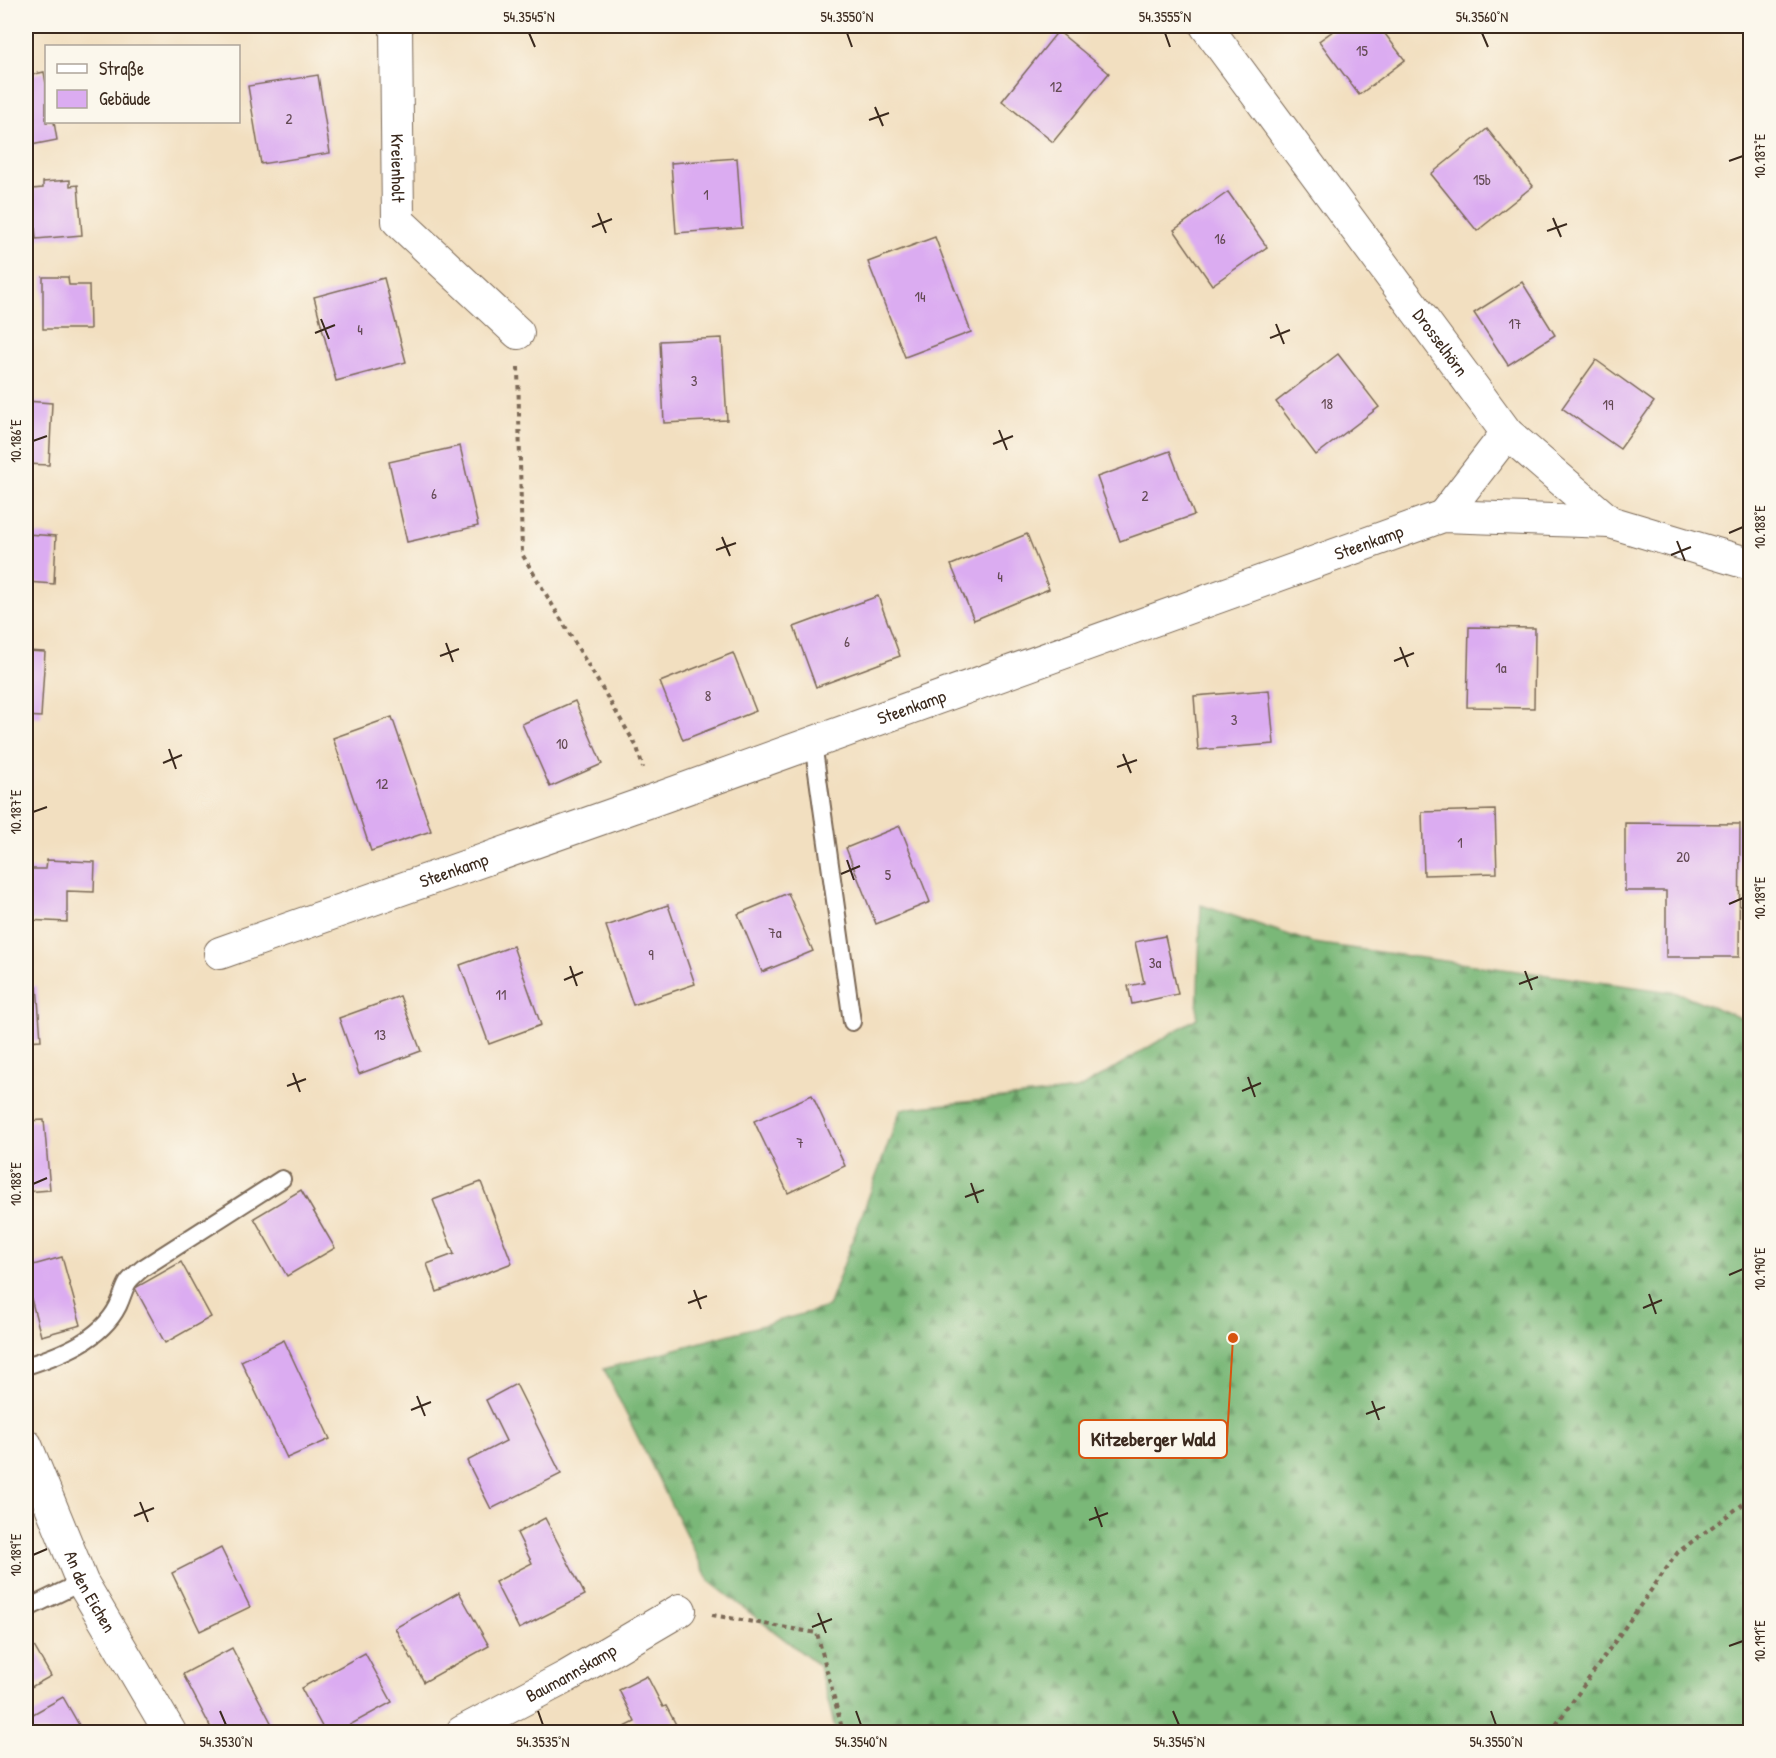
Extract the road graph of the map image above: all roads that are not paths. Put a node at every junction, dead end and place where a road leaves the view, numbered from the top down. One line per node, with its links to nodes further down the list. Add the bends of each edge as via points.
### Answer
1 (396, 26): 3 (street, Kreienholt, via 398,221)
2 (1206, 26): 4 (street, Drosselhörn)
3 (518, 333)
4 (1507, 433): 5 (street); 6 (street, Drosselhörn)
5 (1443, 516): 6 (street, Steenkamp); 8 (street, Steenkamp)
6 (1610, 522): 7 (street, Drosselhörn)
7 (1750, 564)
8 (813, 743): 9 (street, Steenkamp); 10 (lane)
9 (220, 953)
10 (852, 1022)
11 (282, 1179): 12 (lane, via 126,1281 118,1306 102,1329 60,1354)
12 (26, 1366)
13 (26, 1445): 14 (street, An den Eichen)
14 (82, 1582): 15 (lane); 17 (street, An den Eichen)
15 (26, 1609)
16 (680, 1610): 18 (street, Baumannskamp)
17 (170, 1732)
18 (462, 1732)

